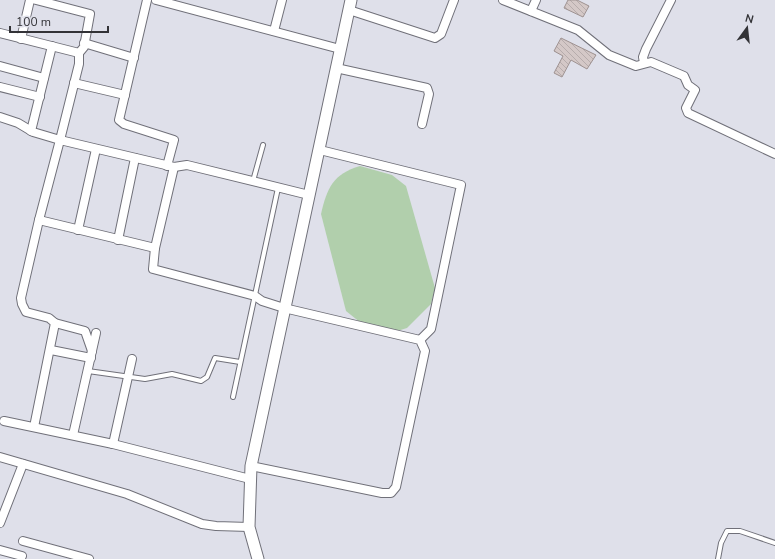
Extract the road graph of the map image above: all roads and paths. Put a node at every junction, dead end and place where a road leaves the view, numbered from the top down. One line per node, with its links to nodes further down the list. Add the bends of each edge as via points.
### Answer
1 (30, 0): 15 (street)
2 (36, 0): 10 (street)
3 (147, 0): 20 (street)
4 (156, 0): 13 (street)
5 (282, 0): 13 (street)
6 (454, 0): 11 (street, via 438,38 432,38)
7 (503, 0): 12 (street)
8 (536, 0): 12 (street)
9 (671, 0): 21 (street, via 646,49)
10 (69, 4): 16 (street, via 90,14)
11 (350, 5): 18 (street)
12 (531, 11): 21 (street, via 578,30 614,58 636,66)
13 (274, 31): 18 (street)
14 (0, 33): 15 (street)
15 (21, 38): 17 (street)
16 (84, 43): 19 (street); 20 (street)
17 (52, 46): 19 (street); 24 (street)
18 (340, 49): 23 (street)
19 (79, 53): 25 (street)
20 (134, 58): 27 (street)
21 (644, 63): 36 (street, via 651,62 685,77 688,85 695,90 686,108 688,113)
22 (0, 66): 24 (street)
23 (336, 68): 30 (street, via 427,88 429,94); 35 (street)
24 (44, 78): 28 (street)
25 (74, 83): 27 (street); 32 (street)
26 (0, 87): 28 (street)
27 (125, 95): 38 (street, via 120,115 121,123 174,140)
28 (40, 97): 31 (street)
29 (0, 117): 31 (street)
30 (422, 124)
31 (31, 131): 32 (street)
32 (60, 140): 34 (street); 42 (street)
33 (263, 145): 39 (lane)
34 (96, 149): 37 (street); 43 (street)
35 (320, 150): 41 (street); 50 (street, via 461,185 430,329)
36 (775, 154)
37 (135, 158): 38 (street); 44 (street)
38 (171, 166): 39 (street, via 187,165); 45 (street)
39 (253, 181): 40 (street)
40 (278, 187): 41 (street); 46 (lane)
41 (309, 195): 47 (street)
42 (38, 220): 43 (street); 48 (street, via 23,286 22,304 26,312 49,318)
43 (78, 230): 44 (street)
44 (118, 240): 45 (street)
45 (155, 248): 46 (street, via 153,270)
46 (255, 296): 47 (street); 54 (lane)
47 (284, 308): 50 (street); 64 (street)
48 (55, 323): 51 (street); 52 (street, via 85,332)
49 (96, 333): 52 (street)
50 (420, 340): 64 (street, via 425,351 396,487 391,493)
51 (51, 350): 52 (street); 59 (street)
52 (91, 354): 55 (street)
53 (132, 359): 56 (street)
54 (240, 362): 56 (lane, via 215,358 208,377 201,381 172,374 164,374 153,379); 57 (lane)
55 (88, 371): 56 (lane); 60 (street)
56 (127, 378): 61 (street)
57 (233, 397)
58 (4, 421): 59 (street)
59 (34, 427): 60 (street)
60 (73, 435): 61 (street)
61 (113, 444): 65 (street)
62 (0, 457): 63 (street)
63 (23, 464): 66 (street); 67 (street, via 127,494 202,524)
64 (251, 466): 65 (street)
65 (250, 479): 67 (street)
66 (0, 523)
67 (249, 528): 73 (street)
68 (23, 541): 72 (street)
69 (775, 542): 74 (lane, via 740,531 727,531 721,543)
70 (0, 550): 71 (street)
71 (22, 556)
72 (89, 559)
73 (258, 559)
74 (718, 559)

